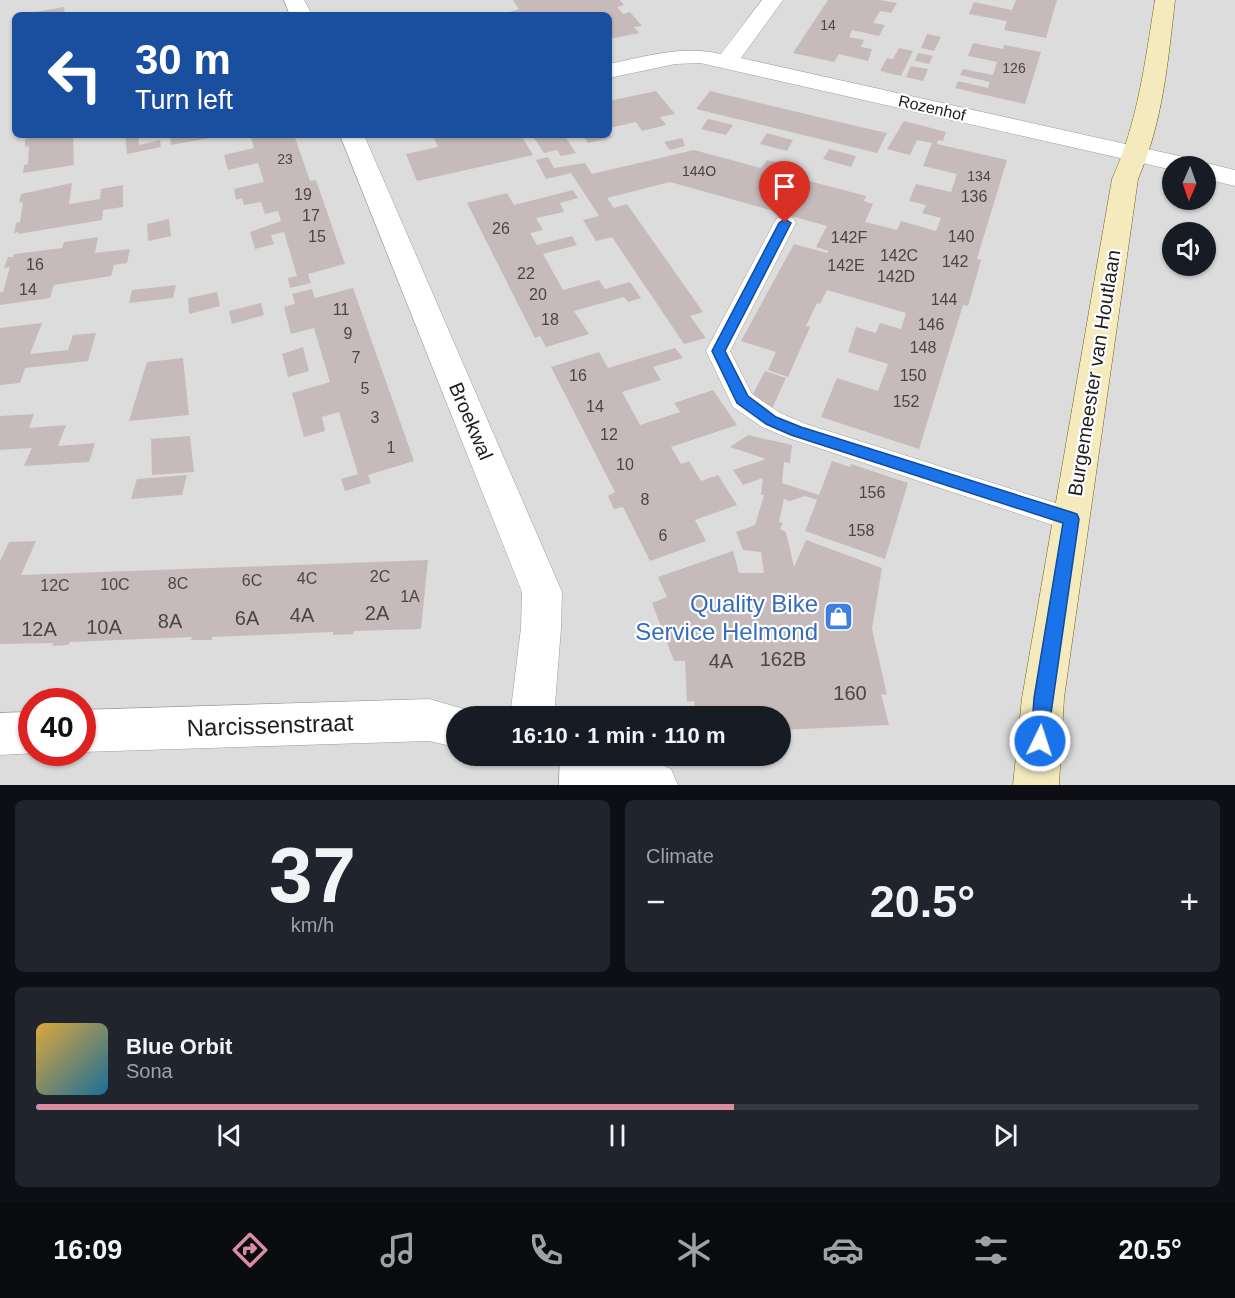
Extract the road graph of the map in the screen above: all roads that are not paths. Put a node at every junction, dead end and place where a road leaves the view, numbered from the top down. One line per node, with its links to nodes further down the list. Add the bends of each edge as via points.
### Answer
1 (773, 0): 3 (street)
2 (1165, 0): 6 (street, Burgemeester van Houtlaan, via 1147,123)
3 (727, 61): 4 (street, Rozenhof, via 675,57); 6 (street, Rozenhof)
4 (612, 70)
5 (353, 138): 12 (street, Broekwal, via 542,592)
6 (1137, 154): 7 (street, Rozenhof); 11 (street, Burgemeester van Houtlaan, via 1125,179)
7 (1162, 160)
8 (1216, 173): 9 (street)
9 (1235, 178)
10 (785, 223): 11 (lane, via 718,351 742,400 796,431)
11 (1071, 519): 21 (street, Burgemeester van Houtlaan, via 1043,698)
12 (533, 706)
13 (446, 724): 14 (street, Narcissenstraat, via 429,720)
14 (96, 731)
15 (18, 733): 16 (street)
16 (0, 734)
17 (582, 766): 19 (street)
18 (612, 766): 20 (street)
19 (582, 785)
20 (655, 785)
21 (1036, 785)

